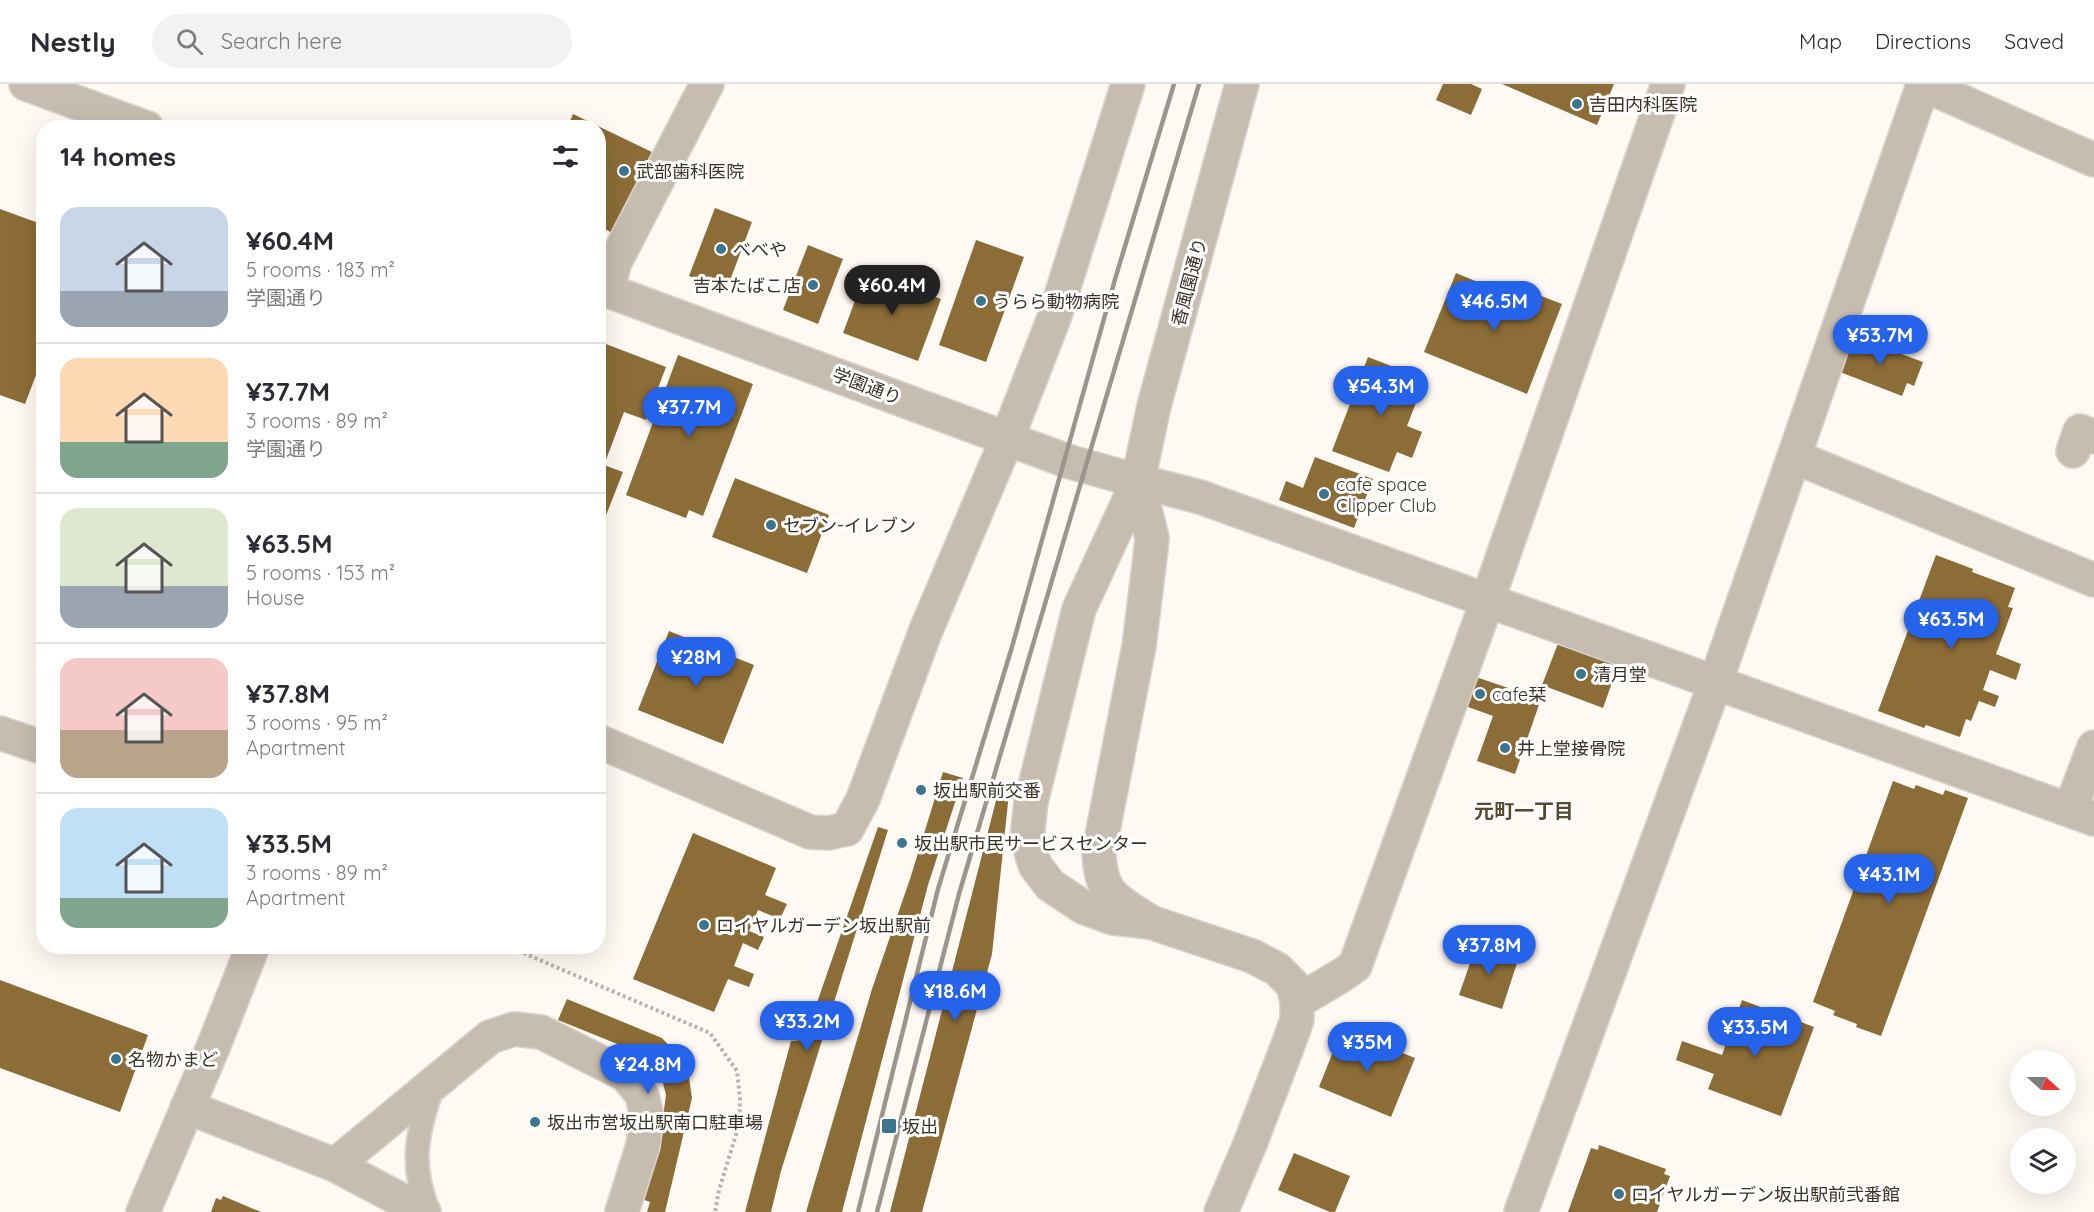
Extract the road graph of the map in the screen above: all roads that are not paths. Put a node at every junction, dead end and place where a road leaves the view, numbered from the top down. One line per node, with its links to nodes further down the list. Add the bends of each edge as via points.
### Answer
1 (26, 84): 7 (street)
2 (707, 84): 10 (street)
3 (1128, 84): 12 (street, via 1054,318)
4 (1242, 84): 14 (street, 香風園通り, via 1154,406)
5 (1668, 84): 16 (street)
6 (1923, 84): 9 (street); 13 (street)
7 (68, 91): 8 (street)
8 (130, 120)
9 (2094, 160)
10 (606, 281)
11 (606, 289): 12 (street, 学園通り)
12 (1007, 439): 14 (street, 学園通り); 19 (street, via 926,630 863,799 847,829 810,832)
13 (1795, 457): 15 (street); 17 (street)
14 (1138, 481): 16 (street, 学園通り, via 1200,496); 23 (street, via 1152,538 1139,646 1099,851 1105,887 1118,901); 23 (street, via 1079,609 1031,802 1027,838 1035,865 1050,885 1083,907 1113,918)
15 (2094, 580)
16 (1488, 599): 17 (street, 学園通り); 25 (street, via 1355,966)
17 (1716, 681): 22 (street, 学園通り); 34 (street)
18 (0, 733): 20 (street)
19 (606, 744)
20 (36, 745)
21 (2094, 747): 22 (street)
22 (2082, 814)
23 (1150, 922): 25 (street, via 1251,956 1277,969 1293,985)
24 (250, 954): 27 (street)
25 (1298, 1002): 33 (street, via 1297,1020 1288,1045)
26 (433, 1085): 28 (street); 31 (lane, via 416,1158); 32 (street, via 490,1037 514,1029 541,1032 626,1075 642,1095 647,1117 643,1145)
27 (187, 1107): 28 (street); 29 (street)
28 (335, 1165): 30 (street)
29 (143, 1212)
30 (424, 1212)
31 (429, 1212)
32 (622, 1212)
33 (1221, 1212)
34 (1521, 1212)

